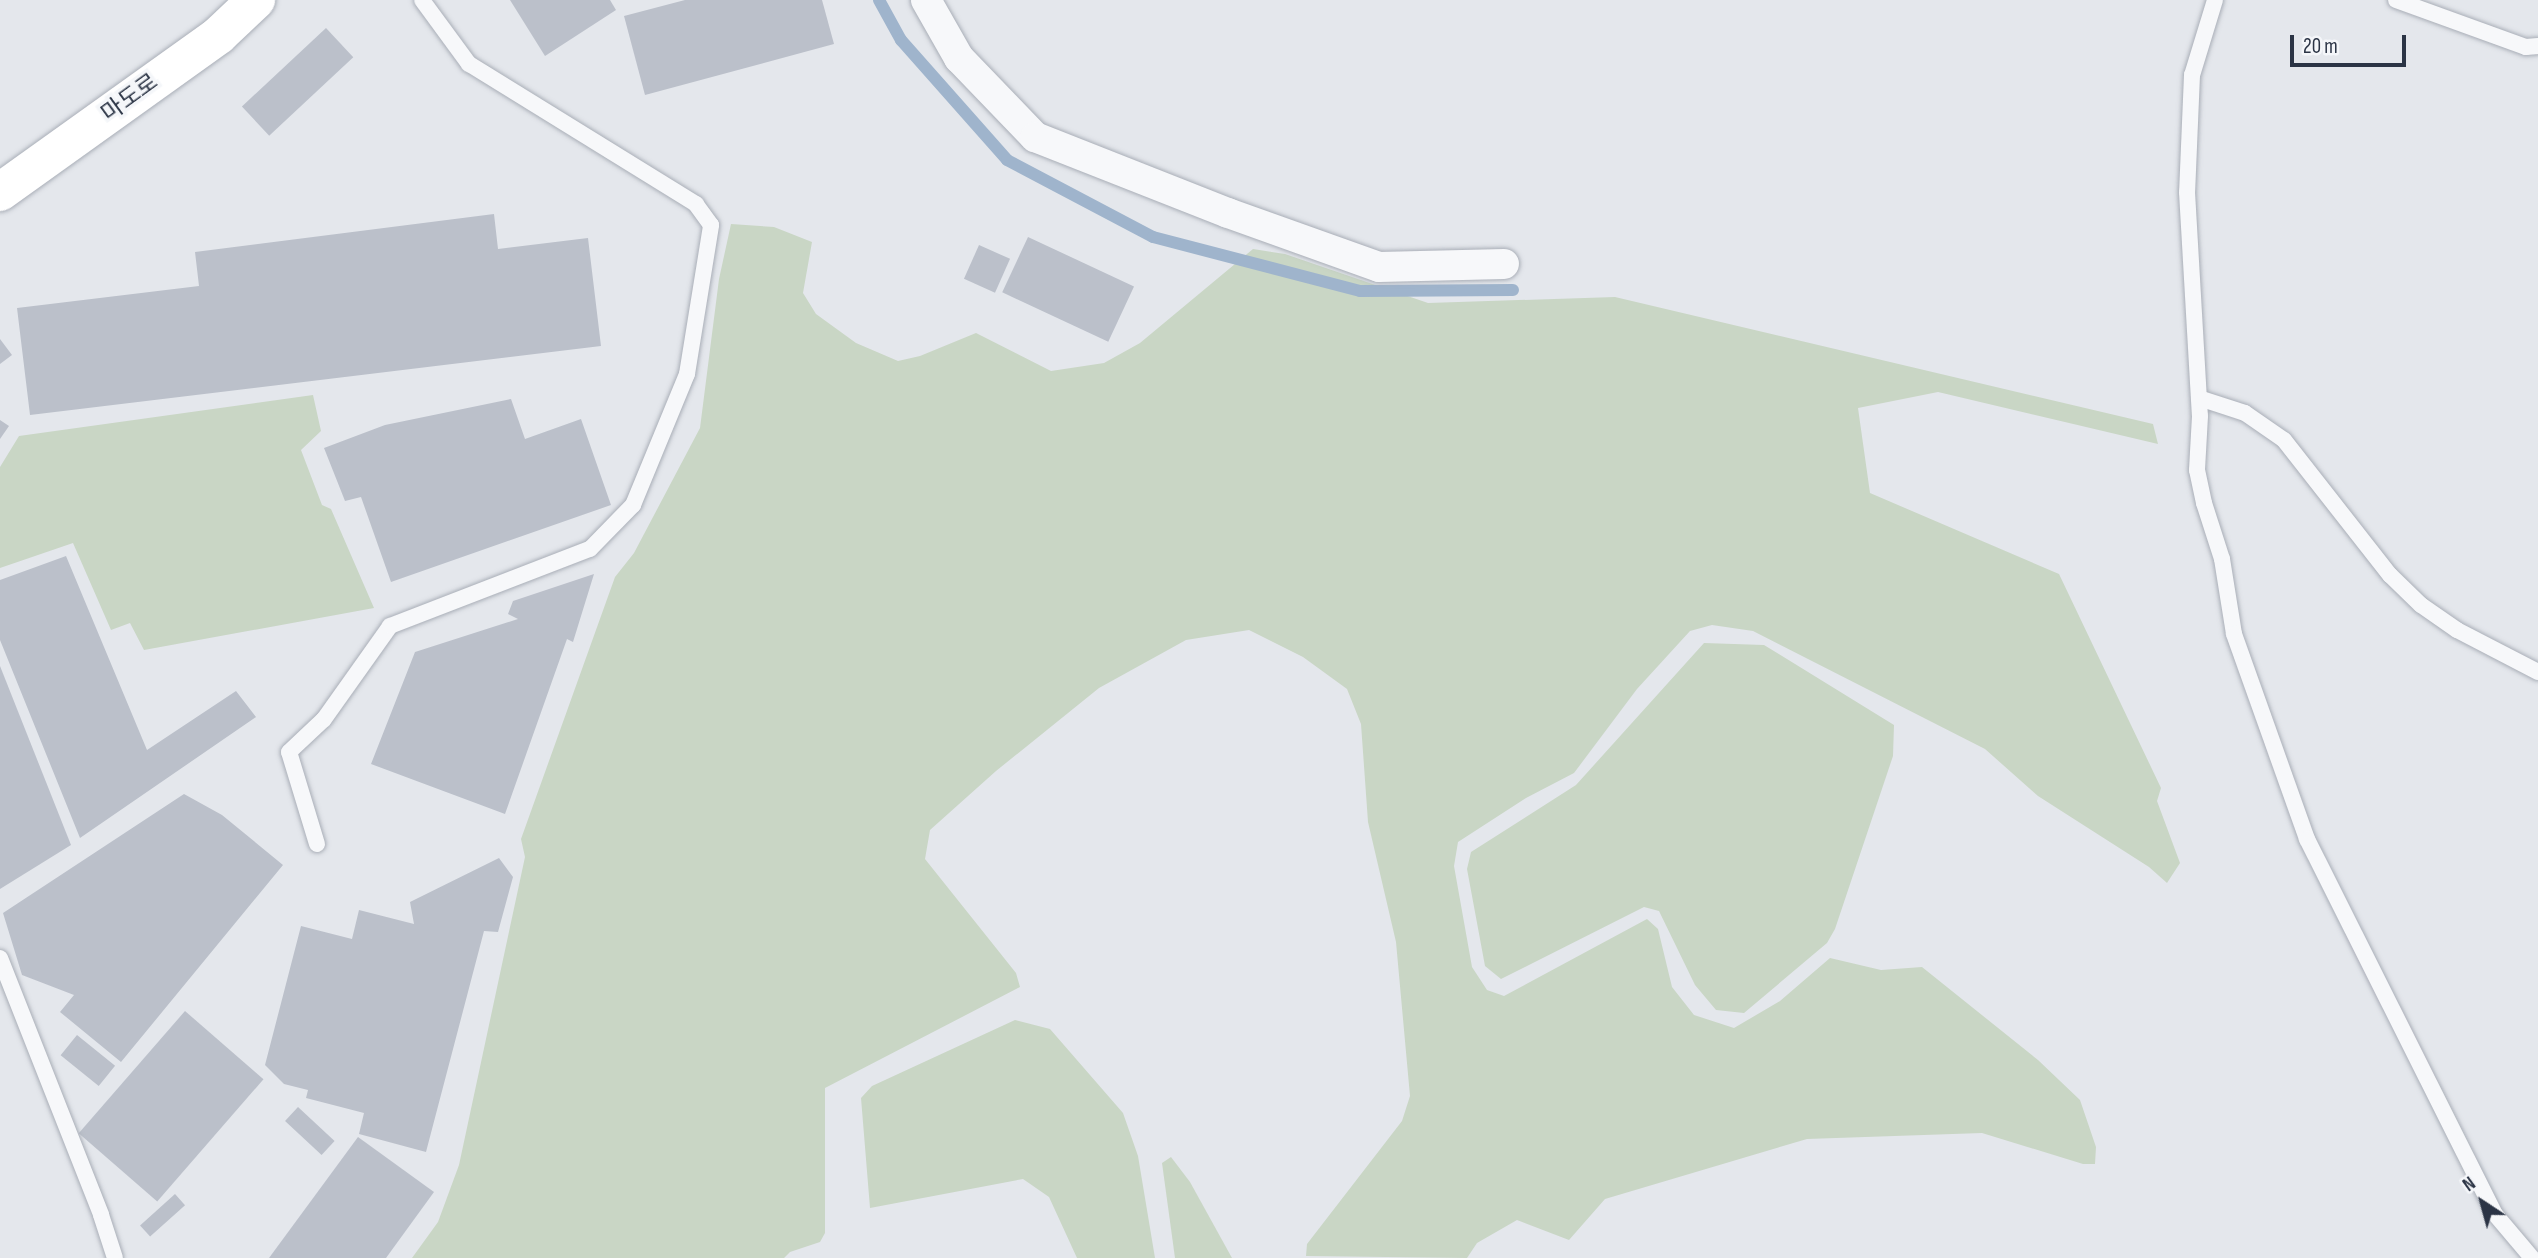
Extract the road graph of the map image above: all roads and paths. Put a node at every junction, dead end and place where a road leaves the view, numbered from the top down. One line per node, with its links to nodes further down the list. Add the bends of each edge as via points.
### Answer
1 (256, 0): 7 (main road, 마도로, via 219,35)
2 (422, 0): 11 (lane, via 469,64 696,204 711,225 687,374 632,505 590,549 390,626 324,719 289,752)
3 (926, 0): 8 (street, via 960,58 1035,137 1379,267)
4 (2215, 0): 9 (lane, via 2193,75 2188,192)
5 (2396, 0): 6 (lane, via 2526,47)
6 (2538, 46)
7 (0, 191)
8 (1504, 264)
9 (2199, 398): 10 (lane, via 2245,413 2284,440 2389,575 2421,605 2457,630); 14 (lane, via 2197,470 2222,559 2234,634 2307,839 2494,1213)
10 (2538, 672)
11 (317, 844)
12 (0, 958): 13 (lane)
13 (115, 1258)
14 (2532, 1258)

